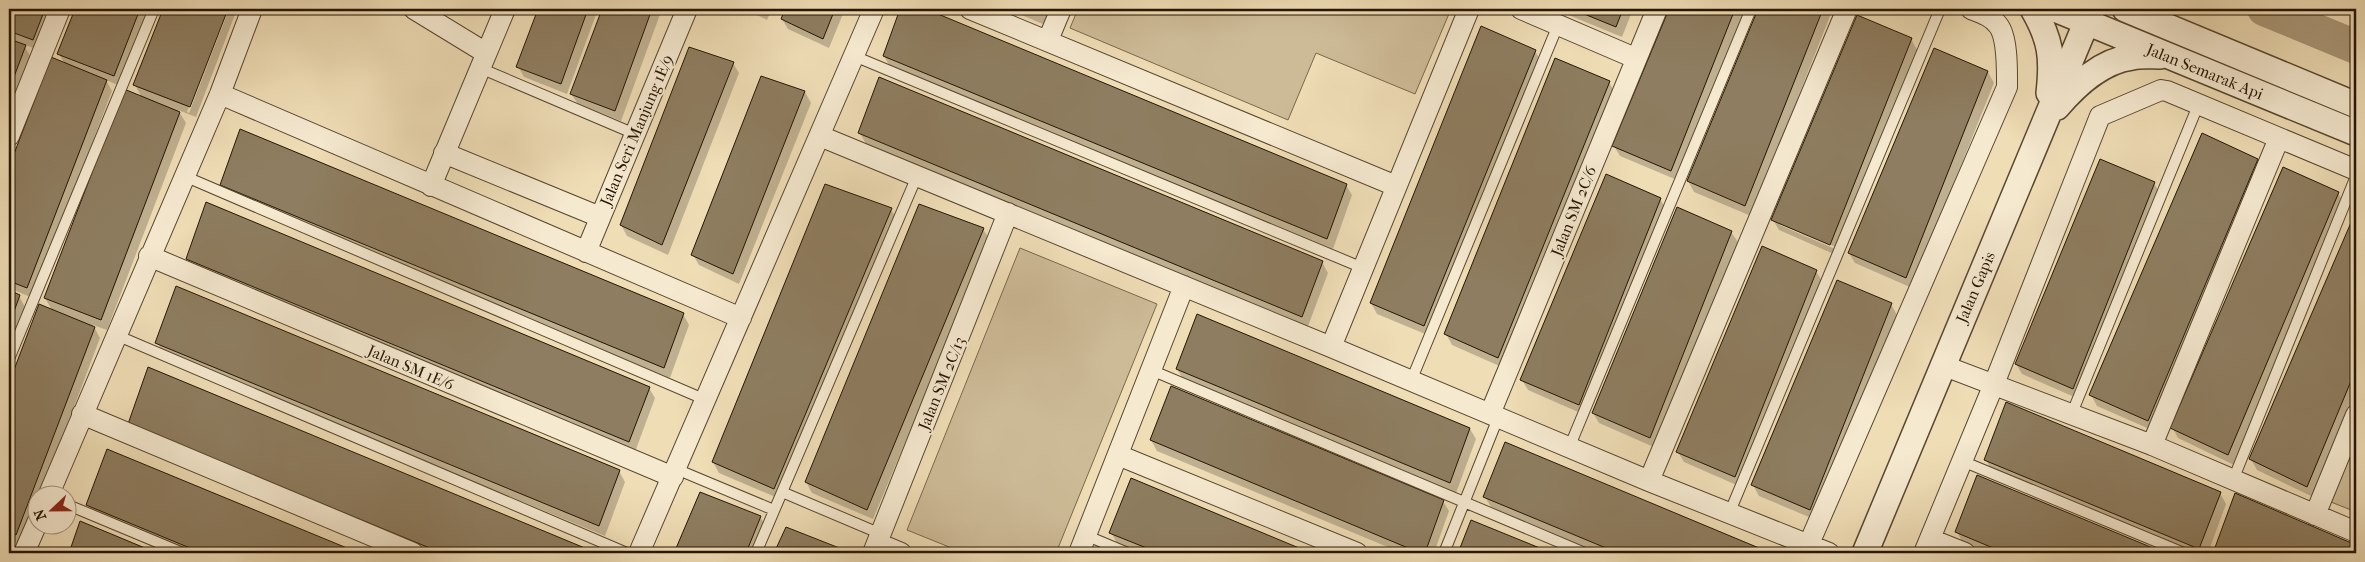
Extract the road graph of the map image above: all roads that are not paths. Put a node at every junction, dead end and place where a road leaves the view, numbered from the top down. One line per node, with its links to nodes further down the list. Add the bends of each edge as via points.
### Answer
1 (60, 9): 33 (street)
2 (154, 9): 52 (lane)
3 (252, 9): 27 (street)
4 (414, 9): 26 (street)
5 (505, 9): 26 (street)
6 (686, 9): 32 (street, Jalan Seri Manjung 1E/9)
7 (874, 9): 23 (street)
8 (970, 9): 22 (street)
9 (1061, 9): 22 (street)
10 (1469, 9): 42 (street)
11 (1521, 9): 21 (street)
12 (1657, 9): 25 (street, Jalan SM 2C/6)
13 (1751, 9): 63 (lane)
14 (1847, 9): 68 (street)
15 (1940, 9): 74 (lane)
16 (1971, 9): 81 (street, via 1988,16 2000,26 2008,60 2006,87)
17 (2033, 9): 30 (street, via 2044,28 2052,63)
18 (2055, 9): 20 (street, Jalan Semarak Api)
19 (2137, 12): 29 (street, Jalan Semarak Api)
20 (2090, 16): 24 (street, Jalan Semarak Api); 30 (street, Jalan Gapis)
21 (1558, 25): 25 (street); 55 (lane)
22 (1048, 40): 42 (street)
23 (854, 56): 34 (street); 47 (lane)
24 (2168, 56): 30 (street, via 2131,57 2095,71 2074,87); 31 (street, Jalan Semarak Api)
25 (1635, 58): 61 (street, Jalan SM 2C/6)
26 (483, 60): 32 (lane); 36 (street)
27 (220, 94): 38 (street); 41 (street)
28 (2199, 103): 35 (street); 56 (street, via 2161,90 2100,116); 59 (lane)
29 (2356, 104)
30 (2047, 118): 53 (street, Jalan Gapis)
31 (2356, 133)
32 (635, 134): 44 (street, Jalan Seri Manjung 1E/9)
33 (9, 136)
34 (820, 136): 39 (street); 49 (street)
35 (2279, 138): 37 (street); 62 (street)
36 (444, 153): 41 (street); 44 (street)
37 (2356, 170)
38 (184, 176): 46 (street); 57 (lane)
39 (917, 176): 43 (street); 70 (lane)
40 (2356, 176): 67 (lane)
41 (431, 186): 45 (street)
42 (1396, 186): 47 (street)
43 (1008, 213): 48 (street); 78 (street, Jalan SM 2C/13)
44 (600, 217): 45 (street, Jalan Seri Manjung 1E/9)
45 (586, 252): 49 (street)
46 (149, 256): 50 (street); 66 (street, Jalan SM 1E/6)
47 (1363, 268): 51 (street)
48 (1184, 286): 51 (street); 54 (street)
49 (741, 318): 57 (street)
50 (116, 335): 58 (street); 85 (lane)
51 (1331, 347): 55 (street)
52 (9, 359)
53 (1942, 365): 56 (street); 94 (street, Jalan Gapis)
54 (1151, 370): 64 (street); 71 (lane)
55 (1411, 381): 61 (street)
56 (1994, 384): 59 (street); 65 (street)
57 (706, 400): 66 (street)
58 (82, 414): 69 (street); 84 (street)
59 (2072, 414): 62 (street)
60 (2356, 415): 75 (street)
61 (1494, 416): 63 (street); 71 (lane)
62 (2152, 445): 67 (street)
63 (1569, 448): 68 (street)
64 (1118, 455): 79 (street); 90 (street)
65 (1962, 461): 80 (street); 96 (lane)
66 (674, 473): 73 (lane); 86 (street)
67 (2233, 480): 75 (street)
68 (1649, 482): 74 (street)
69 (53, 484)
70 (782, 492): 73 (lane); 78 (lane)
71 (1465, 502): 91 (lane); 92 (lane)
72 (78, 508): 83 (lane)
73 (774, 510): 87 (lane)
74 (1729, 514): 81 (street)
75 (2315, 515): 76 (street)
76 (2356, 532)
77 (32, 534): 82 (street)
78 (877, 544): 88 (street)
79 (1082, 544): 89 (lane)
80 (1927, 546): 95 (street)
81 (1806, 549): 93 (street)
82 (24, 553)
83 (183, 553)
84 (413, 553)
85 (627, 553)
86 (639, 553)
87 (756, 553)
88 (901, 553)
89 (1128, 553)
90 (1357, 553)
91 (1444, 553)
92 (1585, 553)
93 (1829, 553)
94 (1865, 553)
95 (1964, 553)
96 (2184, 553)

